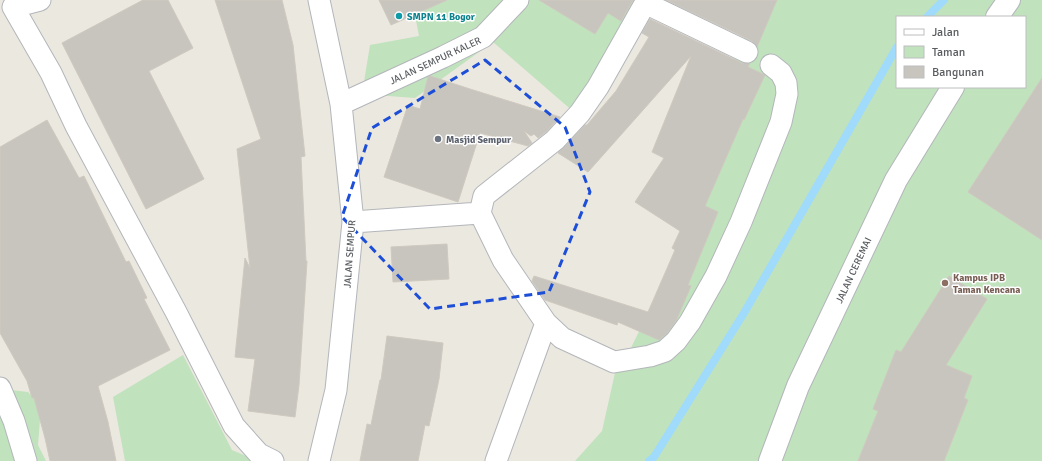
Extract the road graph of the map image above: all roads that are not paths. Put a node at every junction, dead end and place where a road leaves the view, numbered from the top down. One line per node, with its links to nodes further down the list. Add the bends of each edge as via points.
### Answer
1 (40, 0): 6 (street)
2 (319, 0): 11 (street, JALAN SEMPUR)
3 (518, 0): 11 (street, JALAN SEMPUR KALER, via 484,37)
4 (1009, 0): 7 (street)
5 (646, 1): 8 (street); 12 (street, via 598,87 580,113 555,140 484,196)
6 (7, 3): 17 (street, via 51,73 76,126 234,426 260,454)
7 (998, 16)
8 (748, 52)
9 (771, 65): 14 (street, via 781,73 786,83 787,94 781,122 741,222 716,276 694,316 676,341 665,351 614,362 562,338)
10 (952, 88): 20 (street, JALAN CEREMAI, via 896,180 798,386)
11 (341, 104): 13 (street, JALAN SEMPUR)
12 (480, 213): 13 (street); 14 (street, via 503,260)
13 (353, 222): 18 (street, JALAN SEMPUR, via 336,390)
14 (546, 323): 19 (street)
15 (0, 388): 16 (street, via 14,421)
16 (26, 461)
17 (273, 461)
18 (319, 461)
19 (496, 461)
20 (770, 461)

